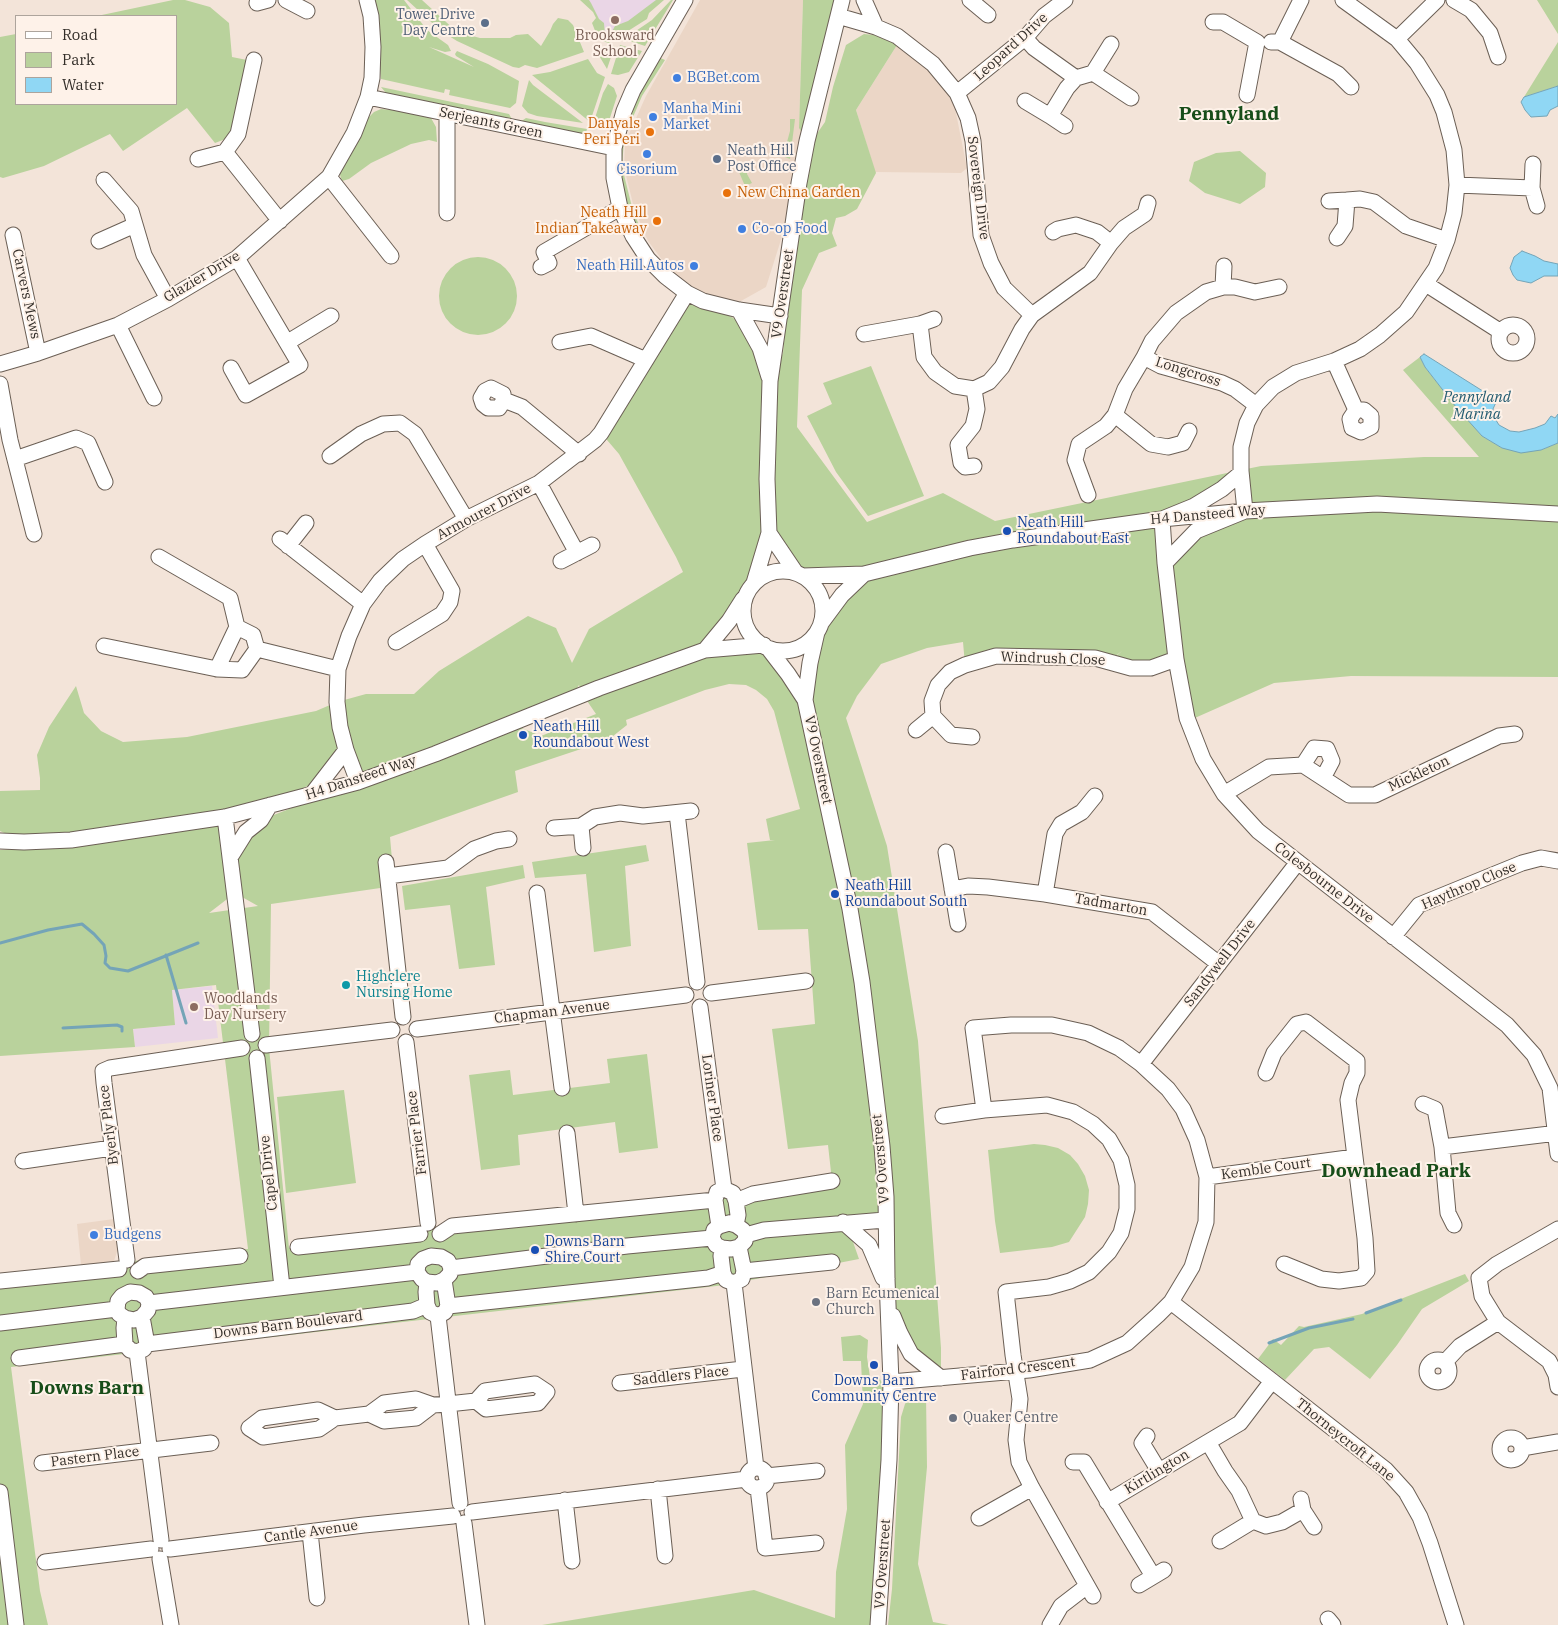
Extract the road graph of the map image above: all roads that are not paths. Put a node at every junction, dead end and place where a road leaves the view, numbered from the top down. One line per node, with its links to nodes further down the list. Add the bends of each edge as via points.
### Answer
1 (286, 0): 12 (street)
2 (367, 0): 29 (street, Glazier Drive, via 373,47)
3 (685, 0): 35 (street, via 633,90)
4 (842, 0): 14 (street, V9 Overstreet)
5 (864, 0): 16 (street)
6 (970, 0): 13 (street)
7 (1065, 0): 17 (street, Leopard Drive, via 1044,16)
8 (1301, 0): 20 (street)
9 (1343, 0): 18 (street)
10 (1437, 0): 18 (street)
11 (1454, 0): 22 (street, via 1470,10 1490,33)
12 (307, 11)
13 (988, 14)
14 (838, 16): 16 (street, Sovereign Drive); 69 (street, V9 Overstreet, via 805,151)
15 (1213, 22): 19 (street, via 1223,22)
16 (876, 27): 27 (street, Sovereign Drive, via 897,36 933,64)
17 (1025, 38): 25 (street); 27 (street, Leopard Drive)
18 (1397, 39): 41 (street, via 1417,63 1444,112 1454,150)
19 (1258, 42): 20 (street); 28 (street)
20 (1280, 42): 26 (street, via 1338,74)
21 (1111, 44): 24 (street)
22 (1498, 57)
23 (254, 60): 36 (street, via 238,134)
24 (1093, 73): 25 (street); 30 (street)
25 (1076, 78): 33 (street)
26 (1351, 87)
27 (957, 93): 67 (street, Sovereign Drive, via 968,118 973,141 981,235 988,256 1004,288)
28 (1247, 95)
29 (368, 97): 32 (street, Serjeants Green); 39 (street, Glazier Drive, via 354,133)
30 (1131, 98)
31 (1025, 101): 33 (street)
32 (447, 114): 35 (street, Serjeants Green); 48 (street)
33 (1050, 116): 34 (street)
34 (1066, 126)
35 (614, 148): 47 (street, via 614,178)
36 (225, 152): 37 (street); 49 (street)
37 (198, 159)
38 (1534, 164): 42 (street)
39 (329, 178): 49 (street, Glazier Drive); 57 (street)
40 (104, 180): 50 (street, via 131,211)
41 (1456, 185): 42 (street); 54 (street, via 1454,213)
42 (1532, 188): 46 (street)
43 (1347, 200): 44 (street); 53 (street, via 1345,226); 54 (street, via 1374,202 1406,226)
44 (1329, 201)
45 (1148, 203): 56 (street, via 1145,214 1124,228)
46 (1538, 206)
47 (620, 208): 60 (street, via 544,252 549,263); 64 (street, via 648,259)
48 (447, 213)
49 (280, 221): 58 (street, Glazier Drive)
50 (135, 225): 55 (street); 65 (street, via 144,254)
51 (1053, 232): 56 (street, via 1076,225 1097,232)
52 (13, 235): 77 (street, Carvers Mews)
53 (1337, 238)
54 (1447, 240): 61 (street)
55 (100, 241)
56 (1111, 243): 67 (street, via 1090,273)
57 (391, 256)
58 (237, 258): 65 (street, Glazier Drive); 75 (street)
59 (1224, 266): 62 (street)
60 (541, 267)
61 (1426, 284): 73 (street); 80 (street, via 1406,312 1380,335 1360,349)
62 (1223, 287): 63 (street, Longcross, via 1255,292); 78 (street, Longcross, via 1206,292 1176,313 1152,341)
63 (1279, 288)
64 (687, 293): 66 (street, via 703,301); 79 (street, Armourer Drive)
65 (168, 299): 72 (street, Glazier Drive)
66 (739, 310): 69 (street); 83 (street, via 760,348)
67 (1032, 315): 85 (street, via 1002,367 990,382)
68 (331, 316): 75 (street)
69 (780, 316): 83 (street, V9 Overstreet)
70 (934, 319): 71 (street)
71 (920, 324): 74 (street); 85 (street, via 924,357 935,372 956,386)
72 (118, 325): 77 (street, Glazier Drive); 86 (street)
73 (1501, 332)
74 (864, 334)
75 (288, 342): 82 (street, via 300,365 246,394)
76 (560, 342): 79 (street, via 591,336)
77 (38, 353): 81 (street, Glazier Drive)
78 (1144, 357): 88 (street, Longcross, via 1222,383); 90 (street, Longcross, via 1125,389)
79 (646, 360): 93 (street, Armourer Drive, via 601,433)
80 (1334, 360): 88 (street, via 1296,373 1273,388); 89 (street)
81 (0, 364)
82 (231, 368)
83 (770, 381): 106 (street, V9 Overstreet, via 766,479)
84 (0, 384): 92 (street)
85 (974, 389): 96 (street, via 977,409 973,426 958,445 961,463 965,467)
86 (154, 398)
87 (504, 400): 93 (street, via 522,407)
88 (1256, 405): 97 (street, via 1241,447)
89 (1356, 410)
90 (1115, 416): 91 (street, via 1152,444 1168,447 1183,443); 100 (street, Longcross, via 1079,444 1075,460)
91 (1189, 432)
92 (5, 441): 95 (street)
93 (579, 454): 99 (street, Armourer Drive)
94 (330, 456): 103 (street, via 361,434 384,424 400,423 415,434)
95 (15, 459): 98 (street, via 76,438 88,443); 107 (street)
96 (974, 466)
97 (1241, 473): 101 (street); 104 (street, via 1194,506)
98 (105, 482)
99 (539, 483): 103 (street, Armourer Drive); 110 (street)
100 (1088, 496)
101 (1245, 511): 102 (street, H4 Dansteed Way, via 1377,504); 104 (street, H4 Dansteed Way); 113 (street, via 1196,531)
102 (1558, 514)
103 (466, 519): 108 (street, Armourer Drive)
104 (1162, 519): 113 (street, Colesbourne Drive); 114 (street, H4 Dansteed Way, via 1013,540)
105 (306, 523): 117 (street, via 284,543)
106 (769, 526): 115 (street); 116 (street, V9 Overstreet)
107 (34, 534)
108 (425, 544): 117 (street, Armourer Drive, via 380,581); 120 (street, via 452,591 450,602 442,614)
109 (592, 545): 110 (street)
110 (577, 553): 112 (street)
111 (158, 557): 118 (street, via 230,598)
112 (561, 561)
113 (1165, 563): 125 (street, Colesbourne Drive)
114 (864, 574): 115 (street, H4 Dansteed Way); 119 (street, H4 Dansteed Way, via 842,595)
115 (800, 575): 116 (street, via 774,572 763,576); 119 (street, via 814,585 820,596 823,609)
116 (751, 587): 122 (street, via 744,604 745,622 754,638); 124 (street)
117 (363, 604): 127 (street, Armourer Drive)
118 (237, 627): 123 (street, via 253,635); 126 (street)
119 (819, 627): 122 (street, via 808,642 795,649 782,651); 128 (street, V9 Overstreet)
120 (396, 642)
121 (104, 646): 126 (street)
122 (766, 647): 124 (street, H4 Dansteed Way); 128 (street, V9 Overstreet)
123 (257, 649): 126 (street, via 242,670); 127 (street)
124 (705, 650): 136 (street, H4 Dansteed Way)
125 (1176, 659): 129 (street, Windrush Close, via 1151,668 1131,668 1095,658 996,656 950,672 938,685 932,701); 138 (street, Colesbourne Drive, via 1187,718 1203,759)
126 (217, 669)
127 (338, 669): 133 (street, Armourer Drive, via 337,707)
128 (805, 700): 189 (street, V9 Overstreet, via 850,909 862,982 882,1146)
129 (933, 716): 130 (street); 132 (street, via 952,735)
130 (916, 730)
131 (1515, 734): 135 (street, Mickleton, via 1499,736 1374,795 1350,795)
132 (972, 737)
133 (346, 750): 136 (street, Armourer Drive); 137 (street)
134 (1303, 765): 135 (street, Mickleton); 135 (street, via 1314,748 1327,749 1332,761); 138 (street, via 1268,767)
135 (1323, 778)
136 (358, 782): 137 (street, H4 Dansteed Way)
137 (312, 794): 140 (street, H4 Dansteed Way)
138 (1224, 794): 150 (street, Colesbourne Drive, via 1258,832)
139 (1095, 796): 153 (street, via 1082,812 1061,824 1055,834)
140 (270, 805): 141 (street, H4 Dansteed Way); 148 (street, via 261,820 246,832)
141 (225, 817): 145 (street, H4 Dansteed Way, via 71,840); 148 (street)
142 (581, 826): 143 (street); 146 (street); 158 (street, via 595,817 620,813 644,816 684,812)
143 (554, 828)
144 (509, 839): 163 (street, via 474,849 448,868 387,869)
145 (0, 841)
146 (583, 848)
147 (946, 852): 151 (street)
148 (231, 856): 166 (street)
149 (1558, 861): 155 (street, Haythrop Close, via 1541,858 1522,863 1419,905)
150 (1298, 862): 155 (street, Colesbourne Drive); 156 (street, Sandywell Drive)
151 (952, 888): 153 (street, Tadmarton, via 988,886); 154 (street)
152 (537, 894): 162 (street)
153 (1045, 894): 156 (street, Tadmarton, via 1152,912)
154 (958, 924)
155 (1393, 937): 178 (street, Colesbourne Drive, via 1507,1025 1534,1055 1550,1088)
156 (1219, 964): 171 (street, Sandywell Drive)
157 (806, 981): 159 (street)
158 (696, 982): 159 (street, via 708,986); 160 (street, via 690,985)
159 (711, 993): 161 (street, via 710,1000)
160 (686, 995): 161 (street, via 690,1002); 162 (street, Chapman Avenue)
161 (700, 1007): 186 (street, Loriner Place)
162 (552, 1012): 164 (street, Chapman Avenue); 173 (street)
163 (403, 1017): 164 (street, via 412,1020); 165 (street, via 394,1023)
164 (417, 1028): 167 (street, via 415,1037)
165 (392, 1030): 167 (street, via 396,1039); 168 (street)
166 (252, 1034): 168 (street, via 262,1036); 169 (street, via 244,1039)
167 (406, 1042): 192 (street, Farrier Place)
168 (266, 1045): 170 (street)
169 (242, 1048): 170 (street, via 248,1056); 180 (street, Byerly Place, via 103,1071)
170 (257, 1058): 207 (street, Capel Drive)
171 (1141, 1064): 175 (street, Fairford Crescent, via 1119,1048 1088,1033 1052,1025 973,1028); 184 (street, Fairford Crescent, via 1168,1089 1183,1109 1197,1140)
172 (1266, 1073): 182 (street, via 1274,1053 1298,1024 1306,1022 1357,1061 1358,1073 1348,1100)
173 (562, 1088)
174 (1423, 1104): 179 (street, via 1435,1109)
175 (984, 1110): 176 (street); 220 (street, via 1047,1105 1073,1112 1094,1124 1108,1139 1121,1160 1127,1186 1127,1210 1121,1233 1109,1252 1089,1272 1049,1287 1006,1292)
176 (943, 1116)
177 (566, 1133): 188 (street)
178 (1557, 1134): 179 (street); 181 (street, Colesbourne Drive)
179 (1442, 1147): 191 (street, via 1448,1213)
180 (112, 1148): 183 (street); 201 (street, Byerly Place)
181 (1558, 1154)
182 (1355, 1157): 184 (street, Kemble Court); 200 (street, via 1367,1270 1361,1278 1339,1281 1321,1279)
183 (23, 1161)
184 (1207, 1177): 209 (street, Fairford Crescent, via 1206,1222 1192,1267)
185 (832, 1181): 187 (street, via 753,1194)
186 (719, 1194): 187 (street, via 733,1193); 188 (street); 196 (street, Loriner Place)
187 (736, 1201): 195 (street)
188 (576, 1214): 194 (street, via 452,1226)
189 (885, 1220): 190 (street); 208 (street, V9 Overstreet)
190 (844, 1222): 195 (street, via 764,1230); 208 (street, via 869,1245)
191 (1454, 1225)
192 (424, 1229): 194 (street, via 435,1226); 197 (street); 203 (street, Farrier Place)
193 (1558, 1229): 214 (street, via 1479,1278 1482,1296)
194 (440, 1234): 202 (street)
195 (741, 1236): 196 (street, via 731,1249); 196 (street, via 728,1223); 204 (street)
196 (718, 1237): 202 (street); 205 (street, Saddlers Place)
197 (298, 1247)
198 (240, 1256): 201 (street)
199 (832, 1262): 204 (street)
200 (1284, 1264)
201 (128, 1267): 206 (street); 210 (street, via 140,1285); 212 (street, via 118,1279)
202 (445, 1268): 203 (street, via 431,1256); 203 (street, via 437,1283); 213 (street)
203 (423, 1271): 207 (street); 211 (street, Farrier Place)
204 (744, 1271): 205 (street, via 742,1279)
205 (728, 1278): 213 (street); 219 (street, Saddlers Place)
206 (0, 1281)
207 (282, 1287): 210 (street)
208 (888, 1298): 221 (street, Fairford Crescent, via 911,1354); 223 (street, V9 Overstreet)
209 (1171, 1302): 220 (street, Fairford Crescent, via 1127,1343 1090,1360); 222 (street, Thorneycroft Lane)
210 (143, 1304): 212 (street, via 130,1292); 212 (street, via 134,1320); 216 (street)
211 (427, 1305): 213 (street, via 430,1312); 216 (street, Downs Barn Boulevard, via 413,1311)
212 (121, 1308): 215 (street); 216 (street, via 124,1328)
213 (443, 1311): 227 (street)
214 (1498, 1322): 218 (street, via 1460,1346); 225 (street, via 1548,1361)
215 (0, 1323)
216 (137, 1347): 217 (street, Downs Barn Boulevard); 234 (street, Pastern Place)
217 (19, 1358)
218 (1445, 1362)
219 (743, 1369): 224 (street, Saddlers Place); 239 (street, Saddlers Place)
220 (1015, 1371): 221 (street, Fairford Crescent); 240 (street, via 1020,1399 1016,1440 1019,1462)
221 (941, 1378): 223 (street, Fairford Crescent)
222 (1272, 1381): 231 (street, Kirtlington, via 1240,1423); 263 (street, Thorneycroft Lane, via 1386,1470 1406,1492 1423,1525)
223 (891, 1382): 261 (street, V9 Overstreet)
224 (620, 1383)
225 (1558, 1387)
226 (476, 1401): 227 (street)
227 (448, 1404): 228 (street, via 433,1405 416,1399 384,1403 369,1414); 245 (street)
228 (335, 1418)
229 (1147, 1436): 238 (street, via 1142,1443)
230 (211, 1442): 234 (street, Pastern Place)
231 (1208, 1442): 238 (street, Kirtlington); 247 (street, via 1239,1490)
232 (1558, 1442): 233 (street)
233 (1522, 1448)
234 (148, 1451): 236 (street, Pastern Place); 252 (street, Pastern Place)
235 (1073, 1462): 244 (street, via 1084,1462)
236 (42, 1463)
237 (817, 1471): 239 (street)
238 (1159, 1472): 244 (street, Kirtlington)
239 (757, 1478): 241 (street, Cantle Avenue); 251 (street, Saddlers Place, via 764,1548)
240 (1032, 1488): 246 (street); 262 (street, via 1090,1591 1061,1606)
241 (658, 1489): 243 (street, Cantle Avenue); 253 (street)
242 (0, 1492): 258 (street)
243 (565, 1500): 245 (street, Cantle Avenue); 254 (street)
244 (1107, 1502): 256 (street, via 1158,1573)
245 (462, 1514): 249 (street, Cantle Avenue); 260 (street)
246 (979, 1518)
247 (1252, 1521): 248 (street, via 1266,1526 1282,1522 1302,1505); 250 (street)
248 (1314, 1527)
249 (310, 1532): 252 (street, Cantle Avenue); 257 (street)
250 (1219, 1540)
251 (816, 1543)
252 (160, 1549): 255 (street, Cantle Avenue); 259 (street, Pastern Place)
253 (665, 1556)
254 (572, 1561)
255 (44, 1562)
256 (1139, 1585)
257 (317, 1598)
258 (16, 1625)
259 (171, 1625)
260 (478, 1625)
261 (878, 1625)
262 (1050, 1625)
263 (1456, 1625)

